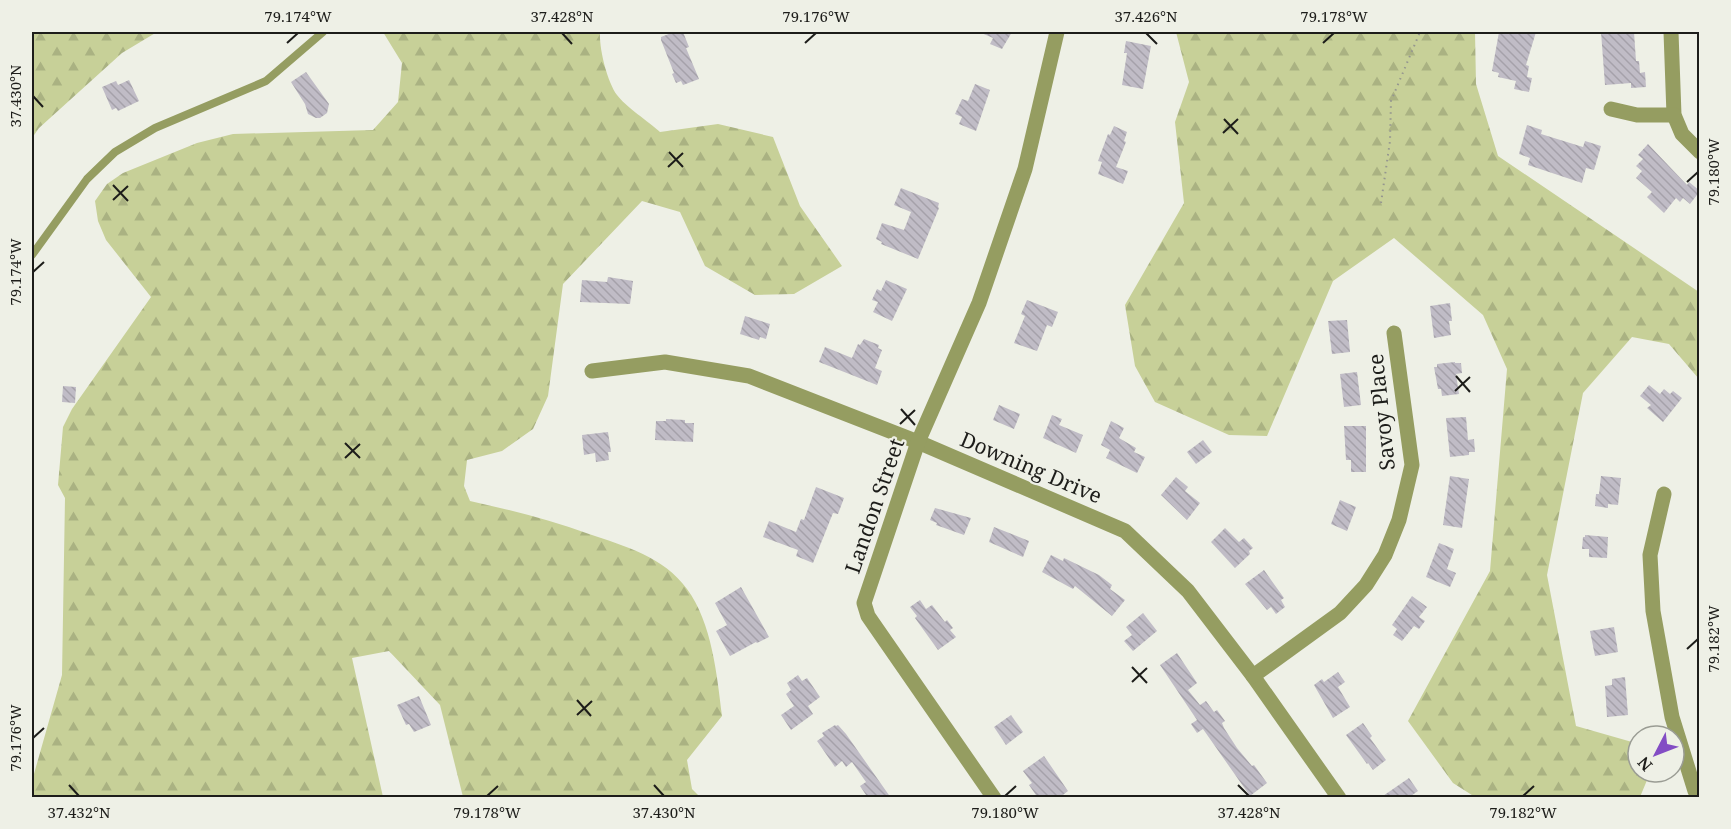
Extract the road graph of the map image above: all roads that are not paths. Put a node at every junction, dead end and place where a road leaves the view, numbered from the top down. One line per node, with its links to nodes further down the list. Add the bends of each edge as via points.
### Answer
1 (323, 32): 7 (lane, via 266,81 155,128 115,152 87,179)
2 (1057, 32): 10 (street, Landon Street, via 1025,169 979,303)
3 (1671, 32): 5 (street)
4 (1611, 109): 5 (street, via 1636,115)
5 (1674, 115): 6 (street, via 1682,134)
6 (1700, 152)
7 (32, 255)
8 (1394, 333): 12 (street, Savoy Place, via 1412,465 1402,511 1386,555 1340,613)
9 (592, 371): 10 (street, Downing Drive, via 665,362 749,376)
10 (918, 442): 12 (street, Downing Drive, via 1125,531 1188,591); 14 (street, Landon Street, via 865,609)
11 (1664, 494): 13 (street, via 1650,555 1653,611 1672,717)
12 (1253, 676): 15 (street, Downing Drive)
13 (1700, 797)
14 (994, 798)
15 (1339, 798)

